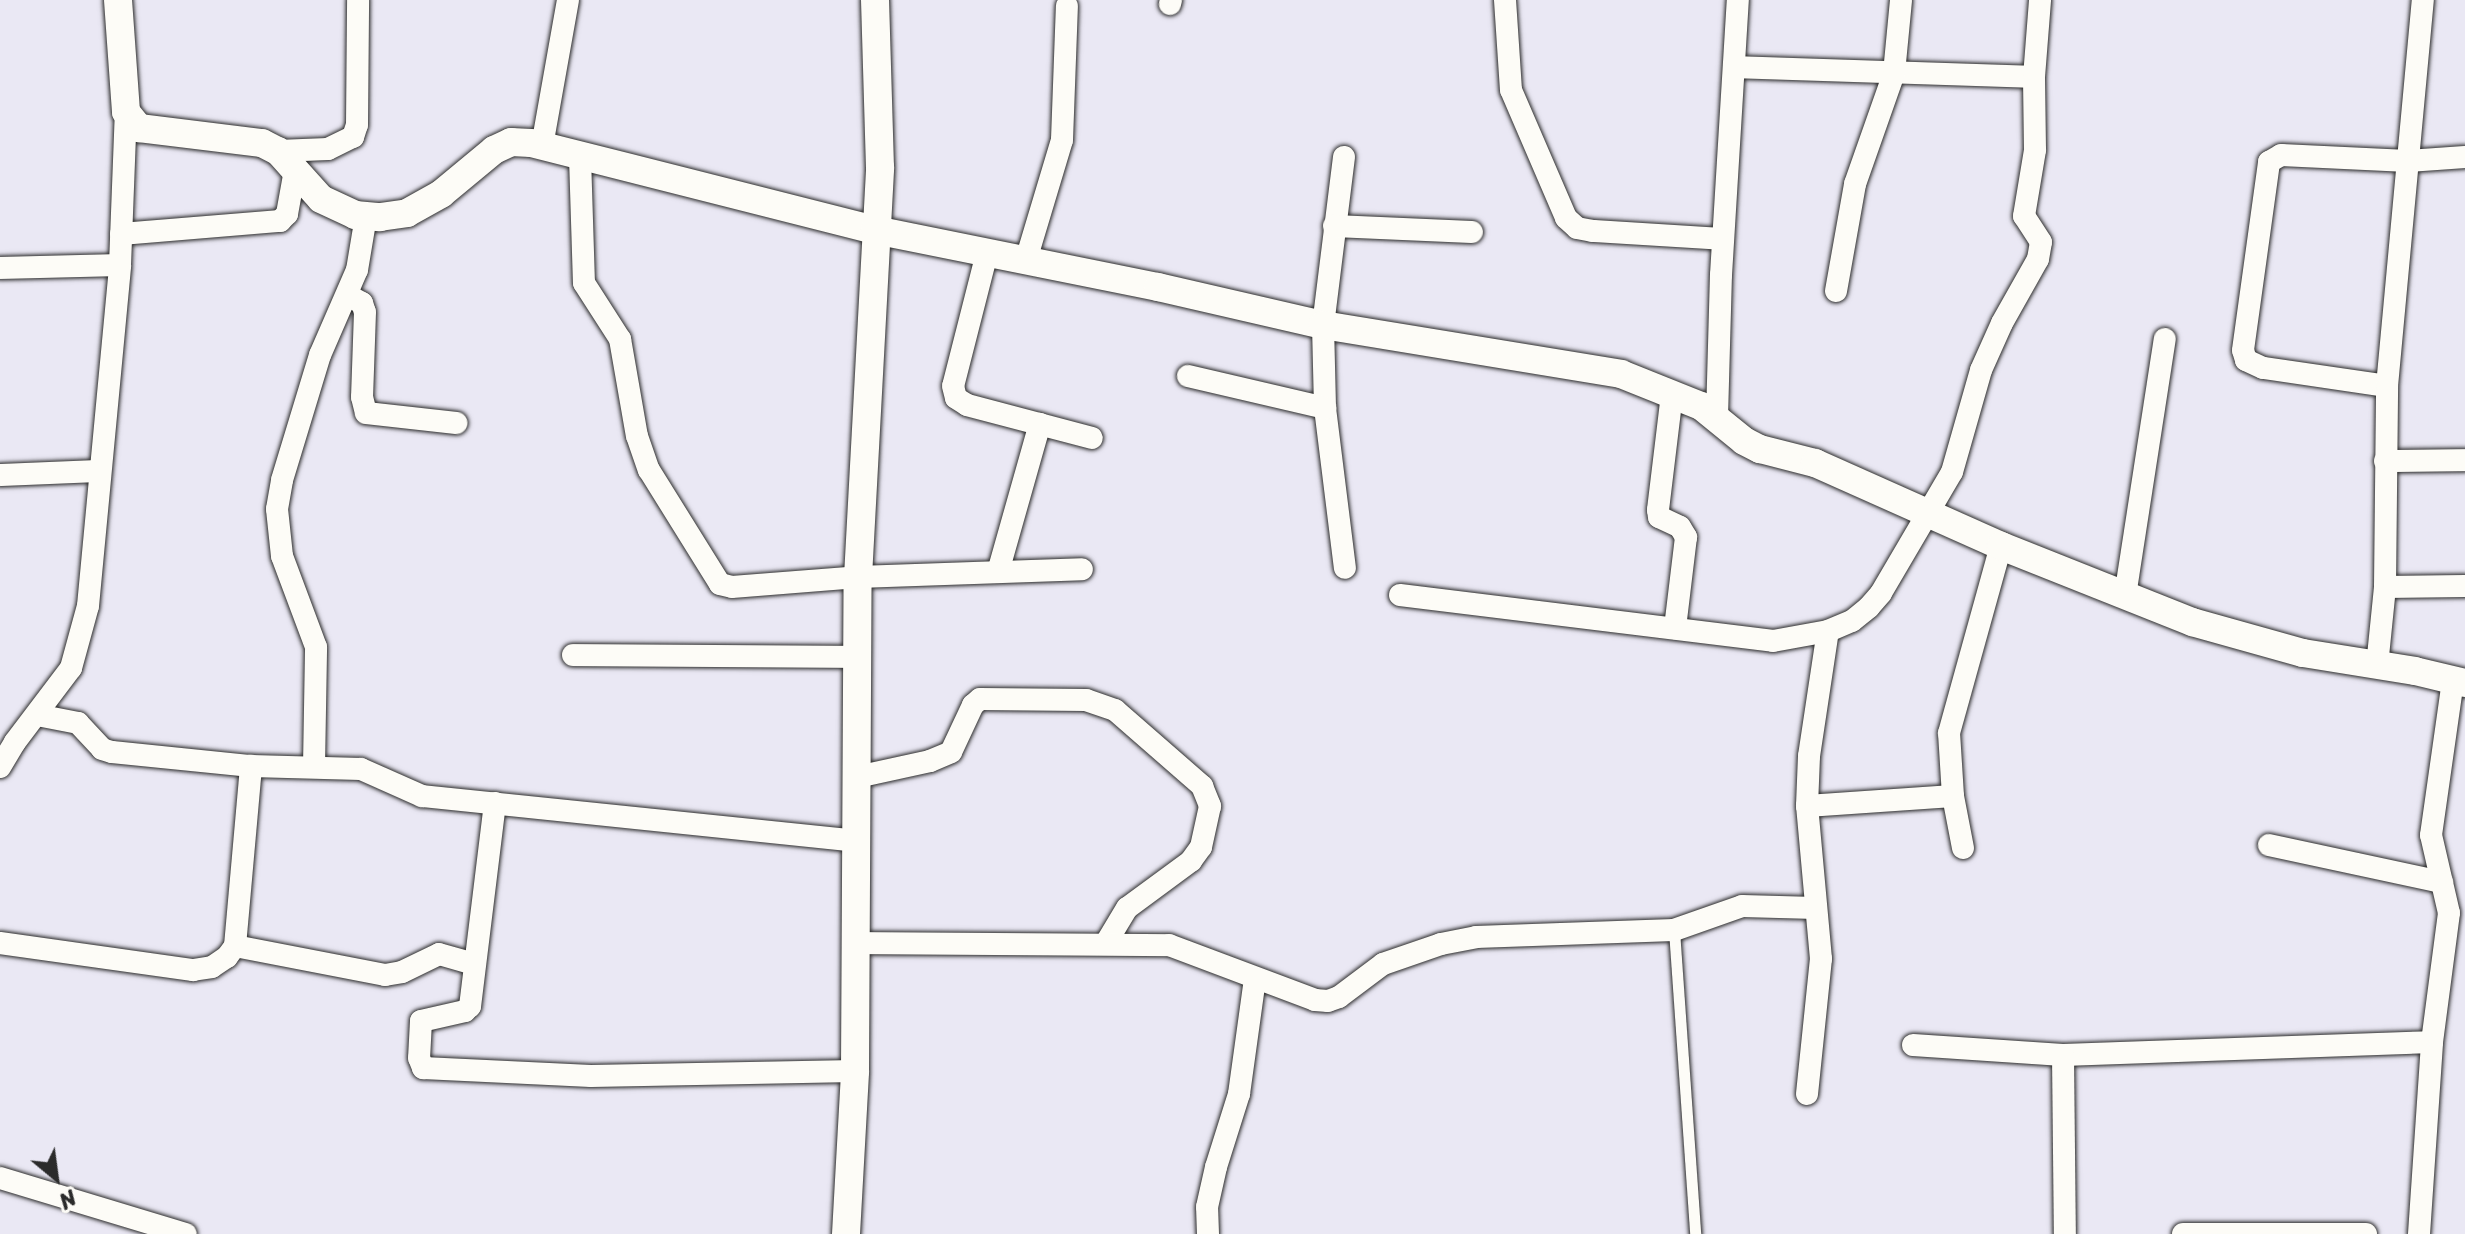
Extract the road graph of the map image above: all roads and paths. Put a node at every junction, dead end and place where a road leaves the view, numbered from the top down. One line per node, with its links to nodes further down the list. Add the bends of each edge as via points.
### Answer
1 (118, 0): 14 (street)
2 (358, 0): 19 (street, via 353,137)
3 (568, 0): 15 (street)
4 (875, 0): 23 (street, via 881,126)
5 (1505, 0): 26 (street, via 1511,90 1566,218 1577,228 1593,231)
6 (1738, 0): 11 (street)
7 (1901, 0): 12 (street)
8 (2040, 0): 13 (street)
9 (2423, 0): 20 (street)
10 (1067, 6): 28 (street, via 1062,140)
11 (1735, 67): 12 (street); 26 (street)
12 (1894, 73): 13 (street); 31 (street, via 1855,184)
13 (2034, 77): 47 (street, via 2035,150 2024,216 2041,242 2038,259 1981,370 1956,462)
14 (126, 112): 19 (street, via 139,128 149,131 241,138); 25 (street)
15 (542, 146): 16 (street); 21 (street, via 511,142 480,158 424,205 407,213)
16 (580, 157): 23 (street); 52 (street, via 584,283 616,327 642,455 711,573 720,584 732,587)
17 (1344, 157): 22 (street)
18 (2465, 157): 20 (street)
19 (286, 160): 21 (street, via 321,199); 25 (street, via 287,214 280,221)
20 (2408, 161): 36 (street); 36 (street, via 2281,155 2269,162 2243,350 2246,360 2263,368)
21 (366, 216): 32 (street)
22 (1334, 226): 24 (street); 33 (street)
23 (875, 230): 27 (street); 52 (street)
24 (1472, 232)
25 (121, 234): 29 (street)
26 (1723, 239): 39 (street)
27 (987, 253): 28 (street); 41 (street, via 953,386 956,398)
28 (1026, 260): 33 (street)
29 (120, 265): 30 (street); 45 (street)
30 (0, 268)
31 (1836, 291)
32 (347, 295): 40 (street, via 362,303 365,312 366,413); 65 (street, via 320,355 277,509 282,556 316,647)
33 (1323, 325): 37 (street, via 1593,368); 38 (street)
34 (2165, 339): 56 (street)
35 (1188, 376): 38 (street)
36 (2387, 386): 44 (street)
37 (1672, 394): 39 (street); 57 (street, via 1658,510 1659,517 1680,527 1686,537)
38 (1325, 408): 49 (street)
39 (1717, 417): 47 (street, via 1752,445 1815,463)
40 (456, 423)
41 (1040, 424): 42 (street); 51 (street)
42 (1092, 438)
43 (2465, 460): 44 (street)
44 (2385, 461): 54 (street)
45 (99, 471): 46 (street); 63 (street, via 88,606 79,644 71,668)
46 (0, 475)
47 (1928, 513): 48 (street); 58 (street, via 1881,593 1852,621)
48 (2001, 546): 56 (street); 68 (street, via 1949,733)
49 (1345, 568)
50 (1082, 569): 51 (street)
51 (998, 572): 52 (street)
52 (858, 577): 60 (street)
53 (2465, 586): 54 (street)
54 (2385, 587): 61 (street)
55 (1400, 595): 57 (street)
56 (2125, 596): 61 (street, via 2264,644)
57 (1675, 628): 58 (street, via 1773,641)
58 (1828, 631): 70 (street)
59 (573, 655): 60 (street)
60 (857, 657): 67 (street)
61 (2377, 666): 62 (street)
62 (2459, 682): 74 (street, via 2432,826)
63 (37, 715): 64 (street, via 78,723 102,749 112,752); 66 (street)
64 (251, 766): 65 (street); 80 (street)
65 (314, 766): 69 (street, via 361,769 422,796)
66 (0, 767)
67 (857, 777): 71 (street); 79 (street, via 951,752 980,699 1086,700 1115,710 1202,786 1210,806 1201,847 1191,861 1127,908)
68 (1953, 796): 70 (street); 73 (street)
69 (495, 803): 71 (street); 81 (street)
70 (1807, 806): 75 (street)
71 (857, 841): 78 (street)
72 (2269, 845): 74 (street)
73 (1963, 848)
74 (2442, 882): 83 (street, via 2449,913)
75 (1816, 908): 76 (street, via 1742,906); 87 (street, via 1821,985)
76 (1674, 930): 82 (street, via 1476,937 1441,944 1383,964 1328,1001); 92 (lane)
77 (0, 943): 80 (street, via 193,970 212,967)
78 (857, 943): 79 (street); 86 (street)
79 (1106, 943): 82 (street, via 1169,945)
80 (235, 946): 81 (street, via 385,975 439,954)
81 (475, 964): 86 (street, via 470,1006 421,1021 419,1058 428,1071 591,1076)
82 (1255, 979): 91 (street, via 1239,1094 1207,1207)
83 (2432, 1042): 85 (street); 97 (street)
84 (1913, 1045): 85 (street)
85 (2063, 1055): 93 (street)
86 (855, 1071): 90 (street)
87 (1807, 1094)
88 (0, 1178): 89 (street)
89 (186, 1234)
90 (846, 1234)
91 (1208, 1234)
92 (1695, 1234)
93 (2065, 1234)
94 (2183, 1234): 95 (street)
95 (2353, 1234): 96 (street)
96 (2366, 1234)
97 (2419, 1234)

